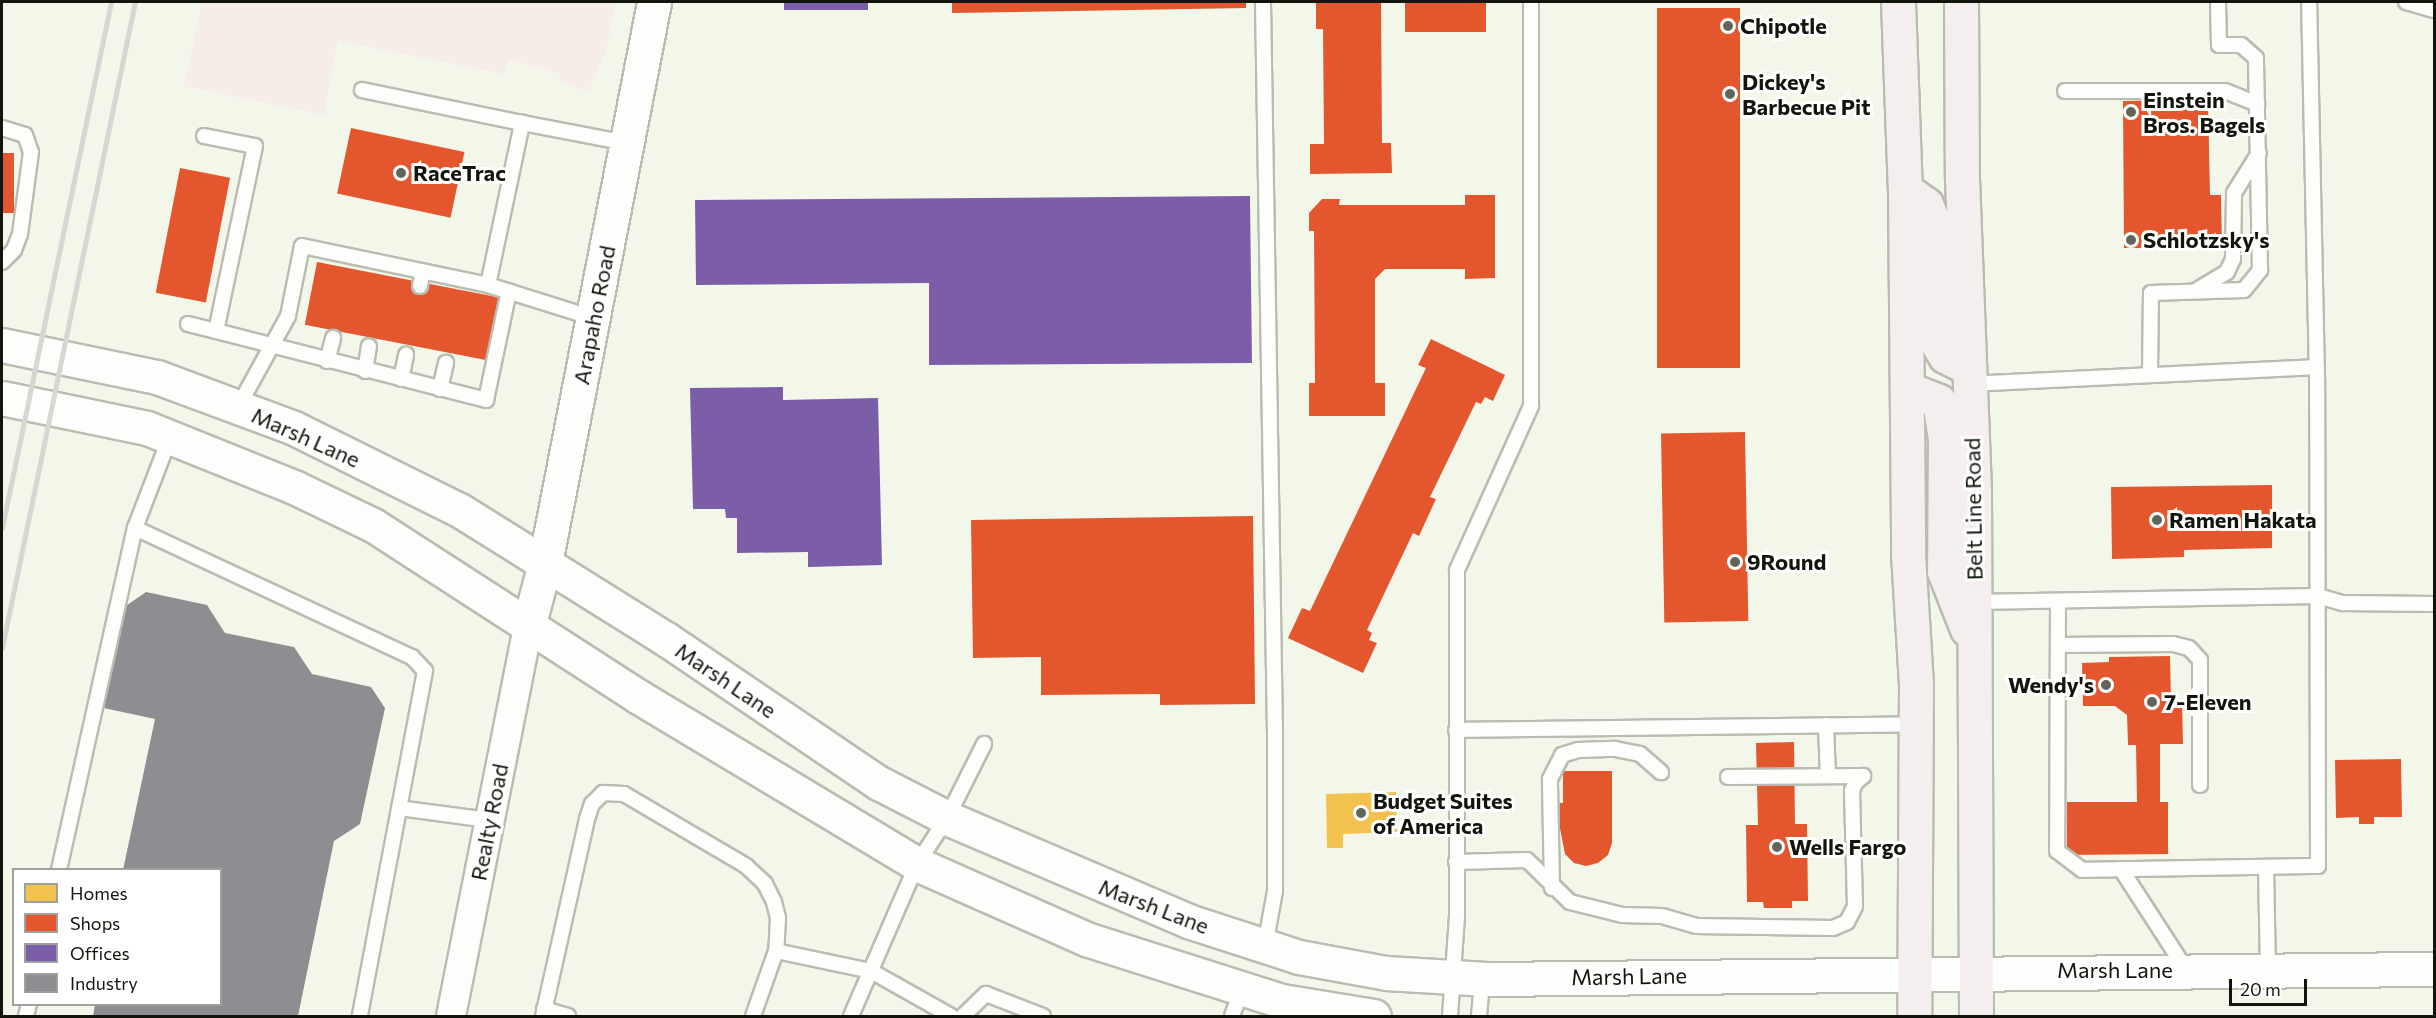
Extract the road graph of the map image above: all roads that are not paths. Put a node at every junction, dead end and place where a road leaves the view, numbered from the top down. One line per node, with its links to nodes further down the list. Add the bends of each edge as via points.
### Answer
1 (654, 2): 17 (main road, Arapaho Road)
2 (1263, 2): 77 (lane, via 1275,734 1275,891)
3 (1531, 2): 62 (lane, via 1532,406 1457,570)
4 (1898, 2): 20 (main road)
5 (1941, 2): 19 (main road, via 1941,55 1948,123)
6 (1961, 2): 19 (main road, Belt Line Road)
7 (2218, 2): 13 (lane, via 2219,45 2241,45 2256,58)
8 (2309, 2): 41 (lane)
9 (2406, 2): 10 (lane)
10 (2434, 9)
11 (362, 90): 14 (lane)
12 (2065, 92): 13 (lane, via 2225,91)
13 (2258, 104): 18 (lane)
14 (522, 123): 17 (lane); 26 (lane)
15 (2, 128): 22 (lane, via 25,135 31,152 20,234 14,250)
16 (204, 136): 33 (lane, via 255,146)
17 (627, 143): 31 (main road, Arapaho Road)
18 (2259, 153): 29 (lane, via 2234,193 2233,259 2227,272); 29 (lane, via 2260,270 2244,290)
19 (1962, 158): 44 (main road, Belt Line Road)
20 (1905, 189): 44 (main road, via 1926,204 1934,224 1939,346 1945,356); 47 (main road)
21 (348, 256): 23 (lane); 24 (lane, via 385,271); 37 (lane, via 302,246 288,316)
22 (2, 262)
23 (346, 270)
24 (423, 271): 25 (lane); 27 (lane)
25 (464, 280): 26 (lane); 30 (lane)
26 (488, 285): 28 (lane)
27 (420, 286)
28 (509, 291): 31 (lane); 46 (lane, via 486,400)
29 (2195, 291): 43 (lane, via 2151,293)
30 (461, 295)
31 (594, 318): 52 (main road, Arapaho Road)
32 (188, 324): 33 (lane)
33 (216, 331): 37 (lane)
34 (333, 338): 39 (lane)
35 (2, 345): 49 (main road, Marsh Lane, via 157,377)
36 (369, 346): 42 (lane)
37 (272, 347): 39 (lane); 49 (lane)
38 (406, 355): 45 (lane)
39 (327, 361): 42 (lane)
40 (446, 363): 46 (lane)
41 (2316, 367): 43 (lane); 53 (lane)
42 (365, 370): 45 (lane)
43 (2150, 374): 44 (lane)
44 (1970, 376): 55 (main road, Belt Line Road)
45 (401, 379): 46 (lane)
46 (440, 389)
47 (1908, 389): 59 (main road, via 1939,401 1945,440 1944,571); 60 (main road, via 1908,555)
48 (2, 398): 50 (main road, via 147,428)
49 (238, 407): 52 (main road, Marsh Lane, via 294,429 450,506)
50 (170, 437): 51 (lane); 57 (main road, via 296,488 372,525)
51 (135, 528): 68 (lane, via 412,657 425,671); 74 (lane)
52 (545, 563): 57 (main road, Arapaho Road); 69 (main road, Marsh Lane, via 879,783)
53 (2318, 596): 54 (lane); 56 (lane, via 2343,603); 73 (lane, via 2318,866)
54 (2058, 601): 55 (lane); 58 (lane)
55 (1974, 602): 59 (main road, Belt Line Road)
56 (2434, 604)
57 (528, 627): 70 (street, Realty Road); 72 (main road)
58 (2058, 645): 67 (lane, via 2174,644 2189,648 2200,660); 75 (lane, via 2057,852 2082,870)
59 (1975, 650): 83 (main road, Belt Line Road)
60 (1915, 724): 61 (lane); 84 (main road)
61 (1826, 725): 62 (lane); 65 (lane)
62 (1456, 730): 71 (lane)
63 (984, 744): 69 (lane)
64 (1661, 772): 76 (lane, via 1640,754 1615,749 1578,750 1562,755 1550,779)
65 (1828, 776): 66 (lane); 76 (lane, via 1863,776 1852,791 1855,906 1847,922 1833,928 1696,926 1662,916 1597,910 1570,902)
66 (1728, 777)
67 (2200, 785)
68 (399, 808): 70 (lane); 88 (lane)
69 (947, 818): 72 (lane); 77 (main road, Marsh Lane, via 1111,891)
70 (489, 820): 89 (street, Realty Road)
71 (1456, 862): 76 (lane, via 1527,860); 85 (lane)
72 (917, 864): 82 (lane); 86 (main road)
73 (2266, 867): 75 (lane); 81 (lane)
74 (59, 868)
75 (2121, 869): 80 (lane)
76 (1552, 888)
77 (1265, 946): 85 (main road, Marsh Lane, via 1386,973)
78 (776, 951): 82 (lane); 87 (lane, via 778,918 774,902 765,884 746,866 624,794 603,793 592,804 587,819); 91 (lane)
79 (2434, 969): 81 (main road, Marsh Lane)
80 (2186, 970): 81 (main road, Marsh Lane); 83 (main road, Marsh Lane)
81 (2268, 970)
82 (871, 971): 92 (lane); 93 (lane)
83 (1976, 971): 84 (main road, Marsh Lane); 100 (main road, Belt Line Road)
84 (1914, 974): 85 (main road, Marsh Lane); 99 (main road)
85 (1468, 978): 97 (lane); 98 (lane)
86 (1237, 1003): 96 (main road, via 1282,1001)
87 (544, 1013): 90 (lane)
88 (360, 1017)
89 (451, 1017)
90 (568, 1017)
91 (753, 1017)
92 (851, 1017)
93 (951, 1017)
94 (963, 1017): 95 (lane, via 986,994)
95 (1043, 1017)
96 (1374, 1017)
97 (1450, 1017)
98 (1479, 1017)
99 (1914, 1017)
100 (1976, 1017)

